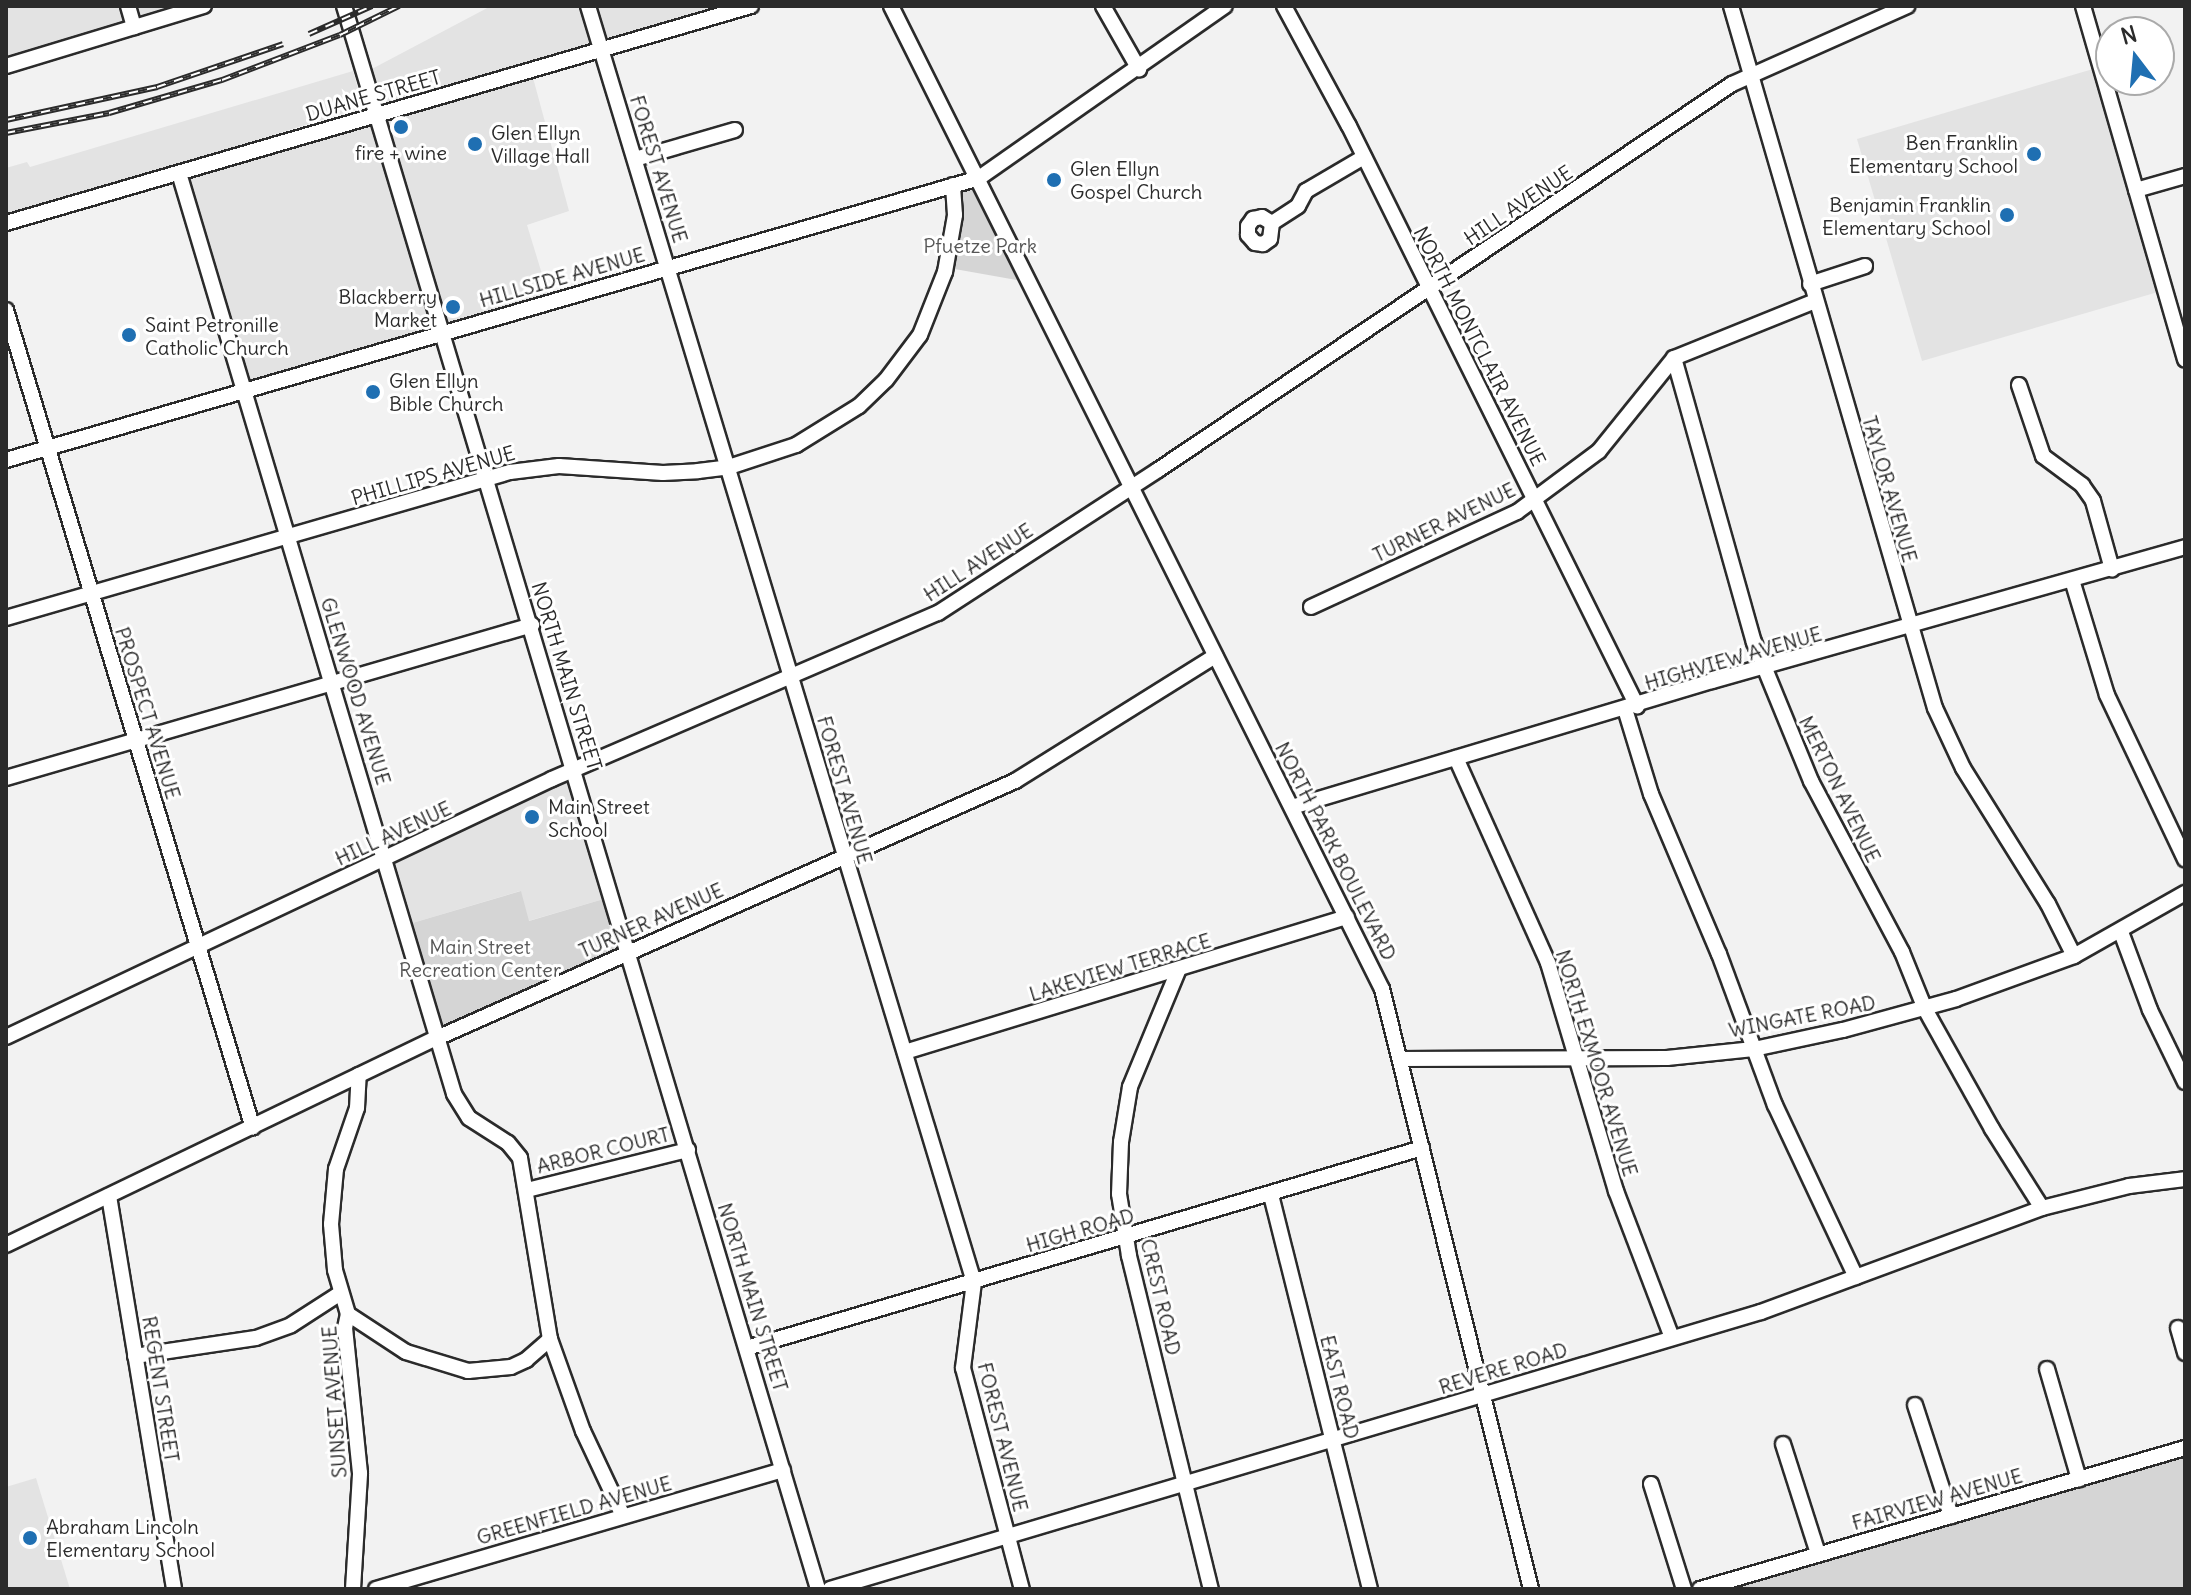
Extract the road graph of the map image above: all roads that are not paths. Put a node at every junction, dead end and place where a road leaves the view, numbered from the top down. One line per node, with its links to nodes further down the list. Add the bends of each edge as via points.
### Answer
1 (128, 6): 13 (street)
2 (204, 6): 13 (street)
3 (344, 6): 18 (street, NORTH MAIN STREET)
4 (588, 6): 14 (street, FOREST AVENUE)
5 (751, 6): 14 (street, DUANE STREET)
6 (891, 6): 24 (street, NORTH PARK BOULEVARD)
7 (1103, 6): 16 (street)
8 (1225, 6): 16 (street, HILLSIDE AVENUE)
9 (1284, 6): 20 (street, NORTH MONTCLAIR AVENUE)
10 (1731, 6): 17 (street, TAYLOR AVENUE)
11 (1907, 6): 17 (street, HILL AVENUE)
12 (2083, 6): 26 (street)
13 (134, 27): 15 (street)
14 (601, 50): 18 (street, DUANE STREET); 21 (street, FOREST AVENUE)
15 (6, 66)
16 (1139, 69): 24 (street, HILLSIDE AVENUE)
17 (1751, 75): 31 (street, TAYLOR AVENUE); 32 (street, HILL AVENUE)
18 (376, 115): 22 (street, DUANE STREET); 35 (street, NORTH MAIN STREET)
19 (735, 130): 21 (street)
20 (1364, 157): 28 (street, via 1306,191 1298,206); 32 (street, NORTH MONTCLAIR AVENUE)
21 (635, 159): 30 (street, FOREST AVENUE)
22 (179, 173): 27 (street, DUANE STREET); 39 (street, GLENWOOD AVENUE)
23 (2185, 176): 26 (street)
24 (979, 178): 25 (street, HILLSIDE AVENUE); 44 (street, NORTH PARK BOULEVARD)
25 (953, 185): 30 (street, HILLSIDE AVENUE); 42 (street, PHILLIPS AVENUE, via 955,215 945,272 920,335 896,368 859,406 818,434)
26 (2136, 190): 37 (street)
27 (6, 223)
28 (1272, 223)
29 (1865, 266): 31 (street)
30 (667, 267): 35 (street, HILLSIDE AVENUE); 42 (street, FOREST AVENUE)
31 (1810, 284): 33 (street, TAYLOR AVENUE)
32 (1429, 289): 44 (street, HILL AVENUE); 45 (street, NORTH MONTCLAIR AVENUE)
33 (1815, 301): 36 (street, TURNER AVENUE); 54 (street, TAYLOR AVENUE)
34 (6, 310): 40 (street, PROSPECT AVENUE)
35 (441, 333): 39 (street, HILLSIDE AVENUE); 43 (street, NORTH MAIN STREET)
36 (1674, 358): 45 (street, TURNER AVENUE, via 1599,451); 56 (street, MERTON AVENUE)
37 (2185, 360)
38 (2019, 385): 48 (street, via 2043,456 2082,485 2093,501)
39 (242, 391): 40 (street, HILLSIDE AVENUE); 46 (street, GLENWOOD AVENUE)
40 (47, 448): 41 (street, HILLSIDE AVENUE); 50 (street, PROSPECT AVENUE)
41 (6, 460)
42 (729, 467): 43 (street, PHILLIPS AVENUE, via 663,473 544,467); 57 (street, FOREST AVENUE)
43 (488, 479): 46 (street, PHILLIPS AVENUE); 53 (street, NORTH MAIN STREET)
44 (1131, 486): 55 (street, NORTH PARK BOULEVARD); 57 (street, HILL AVENUE, via 938,613)
45 (1535, 500): 51 (street, TURNER AVENUE); 59 (street, NORTH MONTCLAIR AVENUE)
46 (289, 536): 50 (street, PHILLIPS AVENUE); 58 (street, GLENWOOD AVENUE)
47 (2185, 547): 48 (street, HIGHVIEW AVENUE)
48 (2112, 569): 49 (street, HIGHVIEW AVENUE)
49 (2072, 580): 54 (street, HIGHVIEW AVENUE); 67 (street, via 2107,695)
50 (91, 593): 52 (street, PHILLIPS AVENUE); 60 (street, PROSPECT AVENUE)
51 (1311, 607)
52 (6, 618)
53 (532, 625): 58 (street); 62 (street, NORTH MAIN STREET)
54 (1909, 628): 56 (street, HIGHVIEW AVENUE); 73 (street, TAYLOR AVENUE, via 1949,741)
55 (1215, 656): 64 (street, NORTH PARK BOULEVARD); 65 (street, TURNER AVENUE, via 1015,781)
56 (1764, 668): 59 (street, HIGHVIEW AVENUE); 75 (street, MERTON AVENUE, via 1811,781 1902,952)
57 (792, 677): 62 (street, HILL AVENUE); 65 (street, FOREST AVENUE)
58 (333, 683): 60 (street); 66 (street, GLENWOOD AVENUE)
59 (1631, 708): 61 (street, HIGHVIEW AVENUE); 78 (street, NORTH MONTCLAIR AVENUE, via 1651,794)
60 (135, 740): 63 (street); 71 (street, PROSPECT AVENUE)
61 (1456, 758): 64 (street, HIGHVIEW AVENUE); 81 (street, NORTH EXMOOR AVENUE, via 1548,963)
62 (575, 771): 66 (street, HILL AVENUE); 72 (street, NORTH MAIN STREET)
63 (6, 778)
64 (1292, 807): 69 (street, NORTH PARK BOULEVARD)
65 (843, 857): 72 (street, TURNER AVENUE); 79 (street, FOREST AVENUE)
66 (386, 858): 71 (street, HILL AVENUE); 77 (street, GLENWOOD AVENUE)
67 (2185, 859)
68 (2185, 893): 70 (street, WINGATE ROAD)
69 (1347, 917): 74 (street, LAKEVIEW TERRACE); 80 (street, NORTH PARK BOULEVARD, via 1382,989)
70 (2121, 932): 73 (street, WINGATE ROAD); 83 (street)
71 (198, 947): 76 (street, HILL AVENUE); 84 (street, PROSPECT AVENUE)
72 (627, 952): 77 (street, TURNER AVENUE); 86 (street, NORTH MAIN STREET)
73 (2074, 956): 75 (street, WINGATE ROAD)
74 (1178, 971): 79 (street, LAKEVIEW TERRACE); 92 (street, CREST ROAD, via 1138,1061 1124,1118 1119,1171)
75 (1925, 1009): 78 (street, WINGATE ROAD); 91 (street, MERTON AVENUE)
76 (6, 1036)
77 (437, 1038): 82 (street, TURNER AVENUE); 88 (street, GLENWOOD AVENUE, via 461,1108 508,1143 520,1158)
78 (1754, 1049): 81 (street, WINGATE ROAD); 94 (street, NORTH MONTCLAIR AVENUE, via 1799,1161)
79 (905, 1052): 95 (street, FOREST AVENUE)
80 (1400, 1059): 81 (street, WINGATE ROAD); 85 (street, NORTH PARK BOULEVARD)
81 (1579, 1061): 99 (street, NORTH EXMOOR AVENUE, via 1616,1191)
82 (359, 1075): 84 (street, TURNER AVENUE); 96 (street, SUNSET AVENUE, via 360,1093 333,1188 331,1224)
83 (2185, 1082)
84 (253, 1128): 90 (street, TURNER AVENUE)
85 (1422, 1148): 89 (street, HIGH ROAD); 105 (street, NORTH PARK BOULEVARD)
86 (688, 1150): 88 (street, ARBOR COURT); 101 (street, NORTH MAIN STREET)
87 (2185, 1179): 91 (street, REVERE ROAD, via 2129,1186)
88 (527, 1190): 100 (street, GLENWOOD AVENUE)
89 (1271, 1195): 92 (street, HIGH ROAD); 107 (street, EAST ROAD)
90 (109, 1196): 93 (street, TURNER AVENUE); 103 (street, REGENT STREET)
91 (2042, 1208): 94 (street, REVERE ROAD)
92 (1126, 1237): 95 (street, HIGH ROAD); 112 (street, CREST ROAD)
93 (6, 1245)
94 (1856, 1277): 99 (street, REVERE ROAD)
95 (974, 1282): 101 (street, HIGH ROAD); 116 (street, FOREST AVENUE, via 963,1368)
96 (339, 1294): 97 (street, SUNSET AVENUE); 103 (street, via 291,1325 256,1338)
97 (348, 1314): 100 (street, via 406,1352 468,1371 500,1371 519,1364); 119 (street, SUNSET AVENUE, via 345,1328 360,1473)
98 (2178, 1328): 102 (street)
99 (1672, 1338): 105 (street, REVERE ROAD)
100 (550, 1339): 114 (street, GLENWOOD AVENUE, via 583,1431)
101 (747, 1348): 110 (street, NORTH MAIN STREET)
102 (2185, 1353)
103 (135, 1356): 118 (street, REGENT STREET)
104 (2047, 1369): 111 (street)
105 (1483, 1394): 107 (street, REVERE ROAD); 126 (street, NORTH PARK BOULEVARD)
106 (1915, 1405): 115 (street)
107 (1333, 1441): 112 (street, REVERE ROAD); 125 (street, EAST ROAD)
108 (1783, 1444): 117 (street)
109 (2185, 1448): 111 (street, FAIRVIEW AVENUE)
110 (783, 1470): 114 (street, GREENFIELD AVENUE); 121 (street, NORTH MAIN STREET)
111 (2079, 1479): 115 (street, FAIRVIEW AVENUE)
112 (1185, 1484): 116 (street, REVERE ROAD); 124 (street, CREST ROAD)
113 (1651, 1484): 127 (street)
114 (623, 1516): 120 (street, GREENFIELD AVENUE)
115 (1951, 1516): 117 (street, FAIRVIEW AVENUE)
116 (1008, 1537): 122 (street, REVERE ROAD); 123 (street, FOREST AVENUE)
117 (1818, 1554): 128 (street, FAIRVIEW AVENUE)
118 (174, 1589)
119 (353, 1589)
120 (376, 1589)
121 (818, 1589)
122 (830, 1589)
123 (1022, 1589)
124 (1211, 1589)
125 (1370, 1589)
126 (1531, 1589)
127 (1684, 1589)
128 (1700, 1589)

